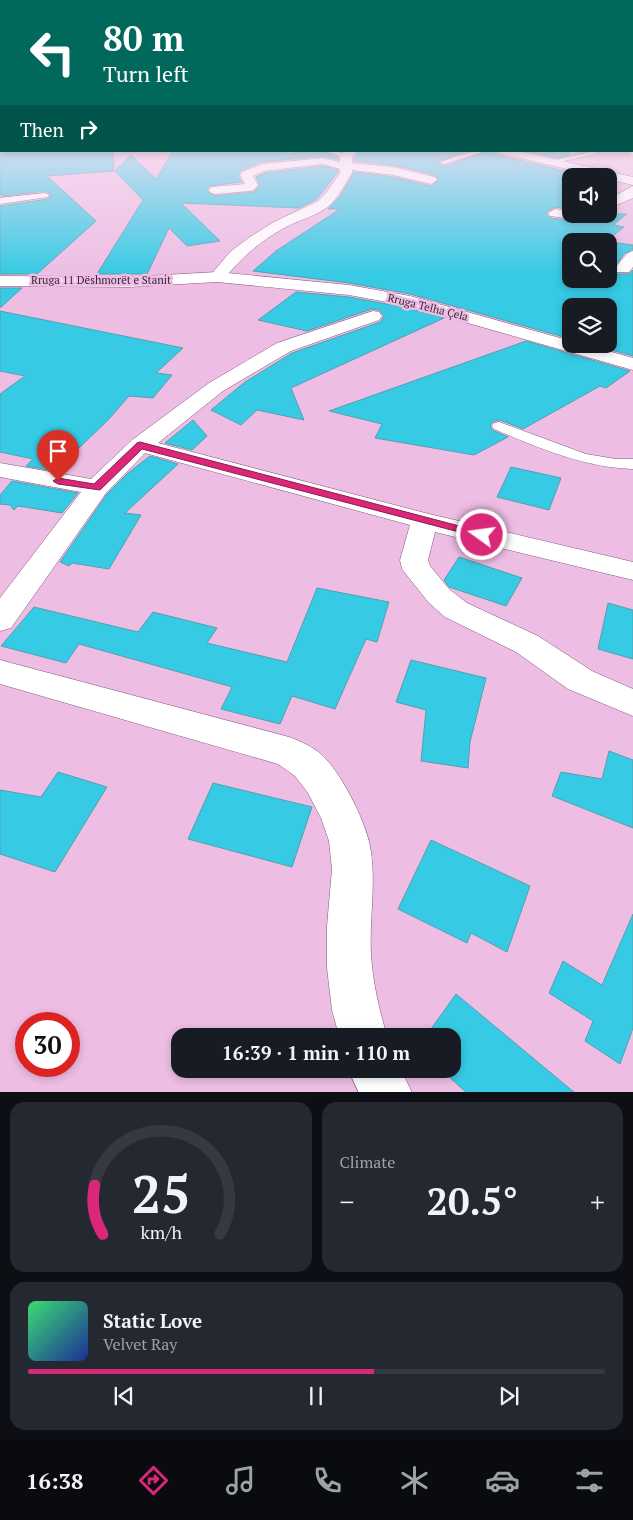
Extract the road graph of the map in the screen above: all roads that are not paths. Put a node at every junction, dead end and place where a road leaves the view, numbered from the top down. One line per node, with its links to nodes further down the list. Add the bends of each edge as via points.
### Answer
1 (248, 173): 7 (street, via 250,187)
2 (346, 173): 16 (street, via 322,204 252,242 235,255)
3 (401, 173): 5 (street)
4 (598, 173): 6 (street)
5 (430, 180)
6 (633, 181)
7 (215, 190)
8 (631, 194): 10 (street)
9 (45, 195): 11 (lane)
10 (617, 200)
11 (0, 201)
12 (555, 212): 13 (street)
13 (562, 213)
14 (633, 256): 15 (street)
15 (623, 270)
16 (217, 277): 17 (street, Rruga 11 Dëshmorët e Stanit, via 128,282); 19 (street, Rruga Telha Çela, via 331,288 410,301)
17 (0, 281)
18 (373, 316): 21 (street, via 284,347 216,387)
19 (633, 364)
20 (499, 426): 22 (lane, via 591,459)
21 (140, 445): 24 (street); 25 (street)
22 (633, 464)
23 (0, 470): 24 (street)
24 (97, 488): 27 (street)
25 (425, 521): 26 (street); 29 (street, via 414,560 416,569 439,596 456,610 527,644 580,680)
26 (633, 571)
27 (0, 620)
28 (0, 672): 30 (street, via 289,752 309,766 328,792 351,848 350,972)
29 (633, 703)
30 (359, 1028)
31 (378, 1078): 32 (street)
32 (387, 1092)

